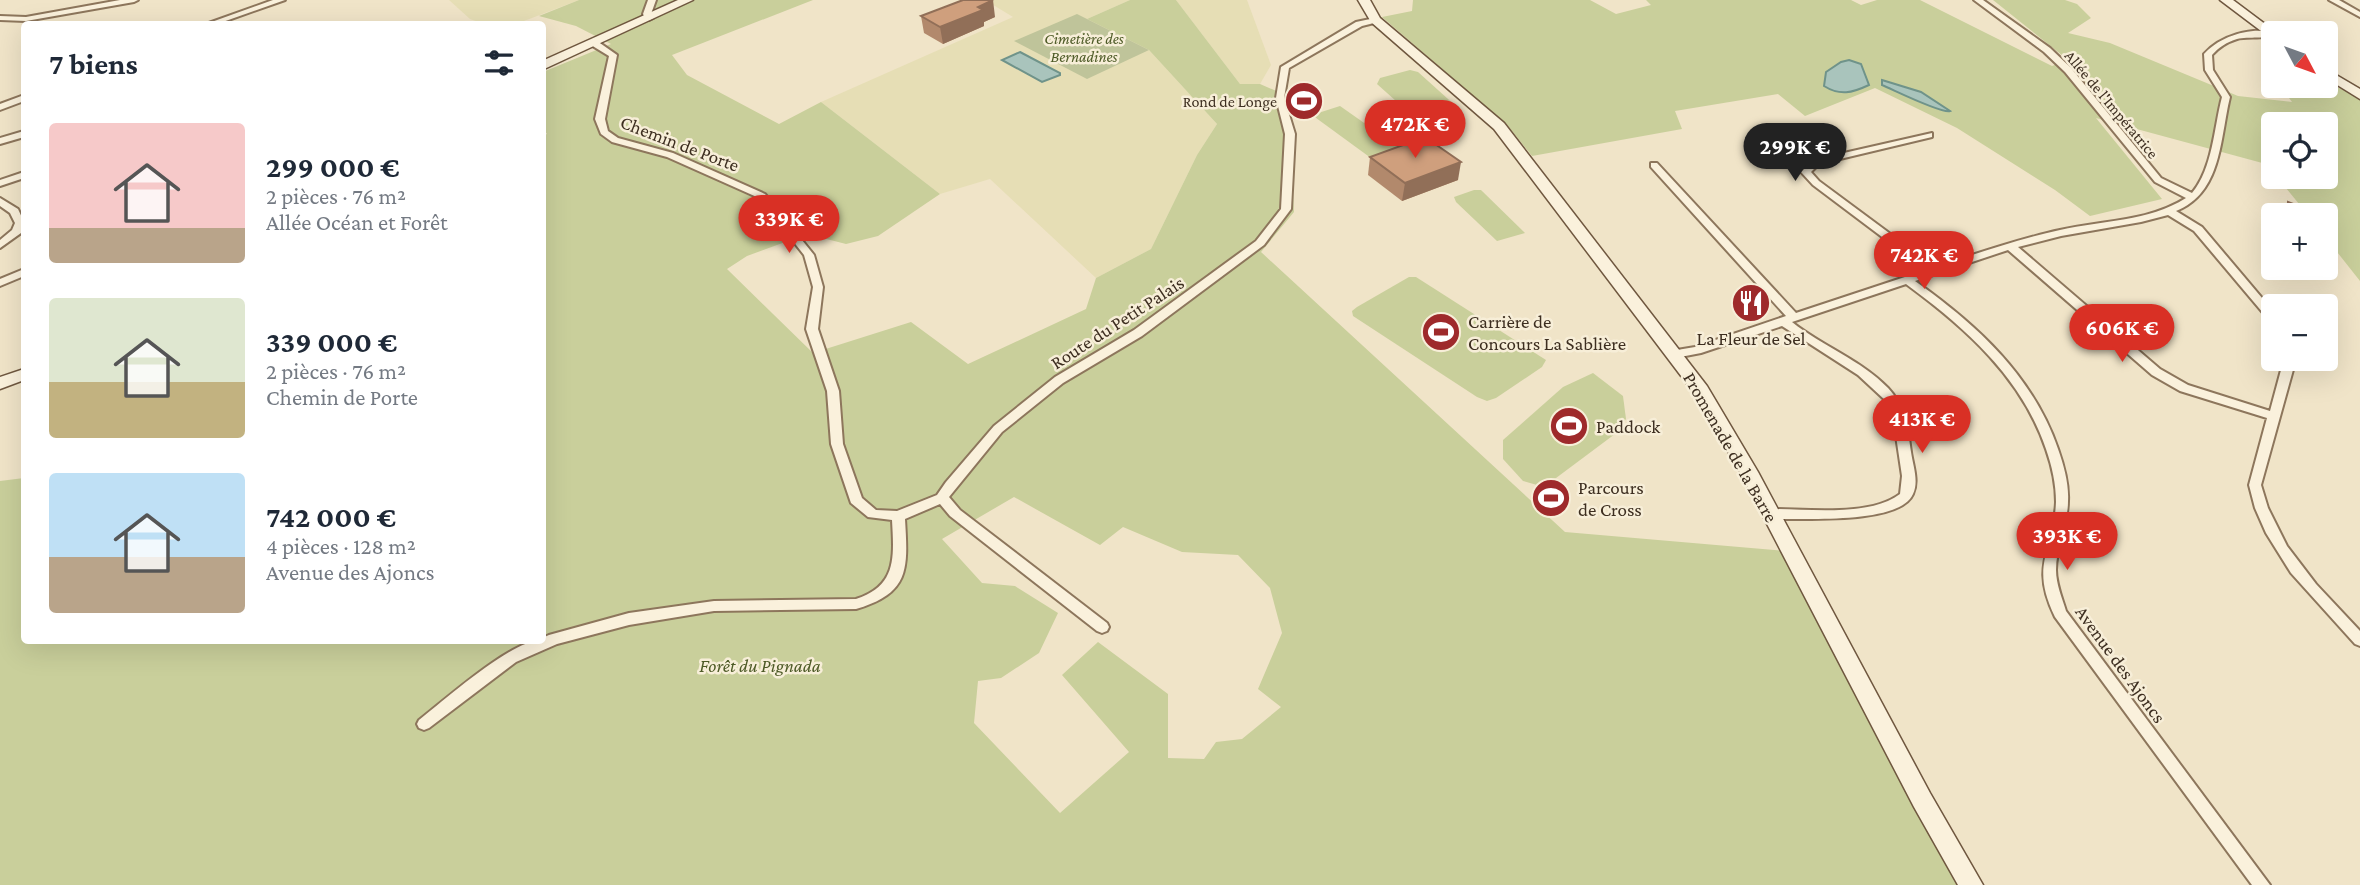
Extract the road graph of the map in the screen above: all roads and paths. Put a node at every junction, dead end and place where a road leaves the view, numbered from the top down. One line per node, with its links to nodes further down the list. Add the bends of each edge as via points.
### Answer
1 (134, 0): 10 (street, via 26,19)
2 (281, 0): 13 (street)
3 (652, 0): 11 (street)
4 (687, 0): 11 (main road)
5 (1364, 0): 12 (main road, Promenade de la Barre)
6 (1978, 0): 28 (street, Allée de l'Impératrice, via 2068,70 2158,180)
7 (2225, 0): 14 (main road)
8 (2333, 0): 9 (street)
9 (2360, 15)
10 (0, 18)
11 (649, 18): 16 (main road)
12 (1375, 20): 39 (main road, Promenade de la Barre, via 1499,126); 44 (street, Route du Petit Palais, via 1359,24 1285,67 1280,98 1290,134 1286,209 1260,243 1138,333 1059,380 998,429)
13 (219, 21)
14 (2261, 27)
15 (2261, 36): 28 (street, via 2223,41 2208,54 2209,71 2226,97 2206,179)
16 (594, 43): 17 (main road); 46 (street, Chemin de Porte, via 613,55 600,119 604,132 762,196 809,255 818,287 812,329 833,391 836,444 856,500 873,514)
17 (546, 64)
18 (2338, 81): 19 (main road)
19 (2360, 95)
20 (21, 99): 21 (street)
21 (0, 107)
22 (21, 135): 24 (street)
23 (1928, 135): 33 (street, via 1816,162 1806,172)
24 (0, 141)
25 (1654, 164): 38 (street)
26 (21, 176): 27 (street)
27 (0, 183)
28 (2193, 197): 30 (street)
29 (0, 201): 31 (street, via 14,211 20,223)
30 (2169, 211): 32 (street); 37 (street, via 2198,229)
31 (0, 245)
32 (2010, 246): 33 (street); 43 (street, via 2156,372 2184,388)
33 (1933, 271): 35 (street)
34 (21, 273): 36 (street)
35 (1907, 280): 38 (street); 53 (street, Avenue des Ajoncs, via 1986,345 2016,377 2038,414 2051,444 2063,502 2049,567 2060,612)
36 (0, 283)
37 (2261, 304)
38 (1789, 319): 39 (street); 45 (street, via 1795,333 1883,390 1900,418 1909,486 1905,497 1876,511)
39 (1675, 354): 45 (main road, Promenade de la Barre, via 1723,427)
40 (2286, 371): 43 (street)
41 (21, 375): 42 (main road)
42 (0, 383)
43 (2273, 416): 48 (street, via 2255,485 2259,503 2278,546)
44 (942, 498): 46 (street); 47 (street, via 955,513)
45 (1771, 514): 52 (main road, Promenade de la Barre)
46 (898, 516): 49 (street, via 898,570 891,587 872,601 714,606 629,619)
47 (1102, 627)
48 (2360, 640)
49 (546, 643)
50 (543, 644): 51 (street, via 511,658)
51 (424, 724)
52 (1971, 885)
53 (2262, 885)

